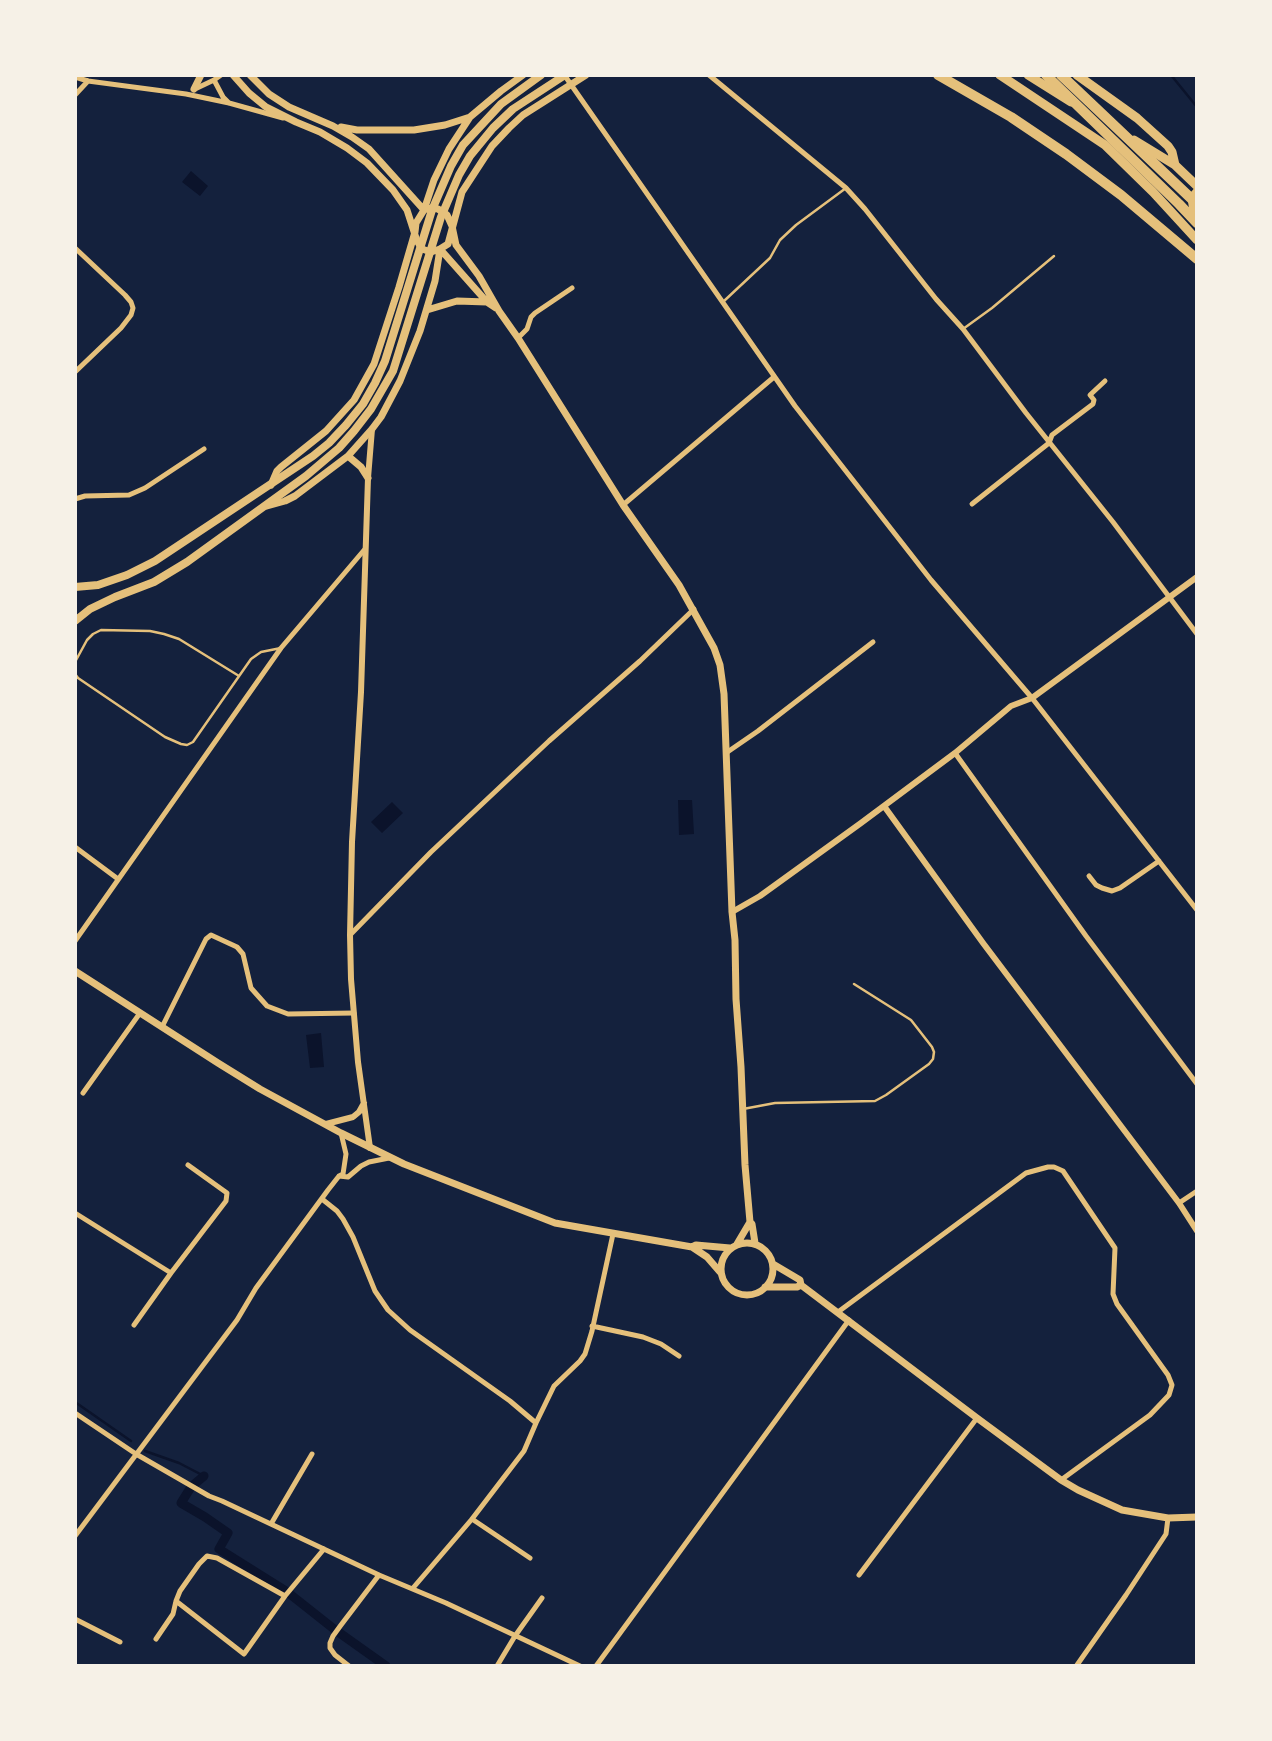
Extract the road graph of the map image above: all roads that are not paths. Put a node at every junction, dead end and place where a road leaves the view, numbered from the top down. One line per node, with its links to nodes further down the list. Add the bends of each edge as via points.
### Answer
1 (201, 75): 20 (main road)
2 (221, 75): 17 (street)
3 (233, 75): 24 (main road, via 266,107)
4 (250, 75): 25 (main road, via 289,107)
5 (523, 75): 23 (main road)
6 (541, 75): 56 (main road, via 500,104 463,145 442,185 393,338 363,404 329,443)
7 (586, 75): 19 (main road)
8 (709, 75): 28 (street)
9 (938, 75): 40 (highway, via 1040,136 1121,195)
10 (1000, 75): 36 (highway, via 1105,145)
11 (1028, 75): 26 (highway)
12 (1046, 75): 33 (highway)
13 (1061, 75): 30 (highway)
14 (1077, 75): 26 (highway, via 1168,146)
15 (565, 76): 19 (street); 60 (main road, via 513,109 470,156 441,217 383,391 323,463)
16 (75, 77): 18 (street)
17 (215, 80): 20 (street); 22 (street)
18 (88, 81): 20 (street); 21 (street)
19 (570, 85): 34 (main road, via 523,115 492,146 462,192); 43 (street)
20 (190, 92): 22 (street)
21 (75, 95)
22 (229, 103): 24 (street)
23 (470, 117): 25 (main road, via 414,130); 31 (main road, via 449,149)
24 (296, 122): 35 (main road, via 367,163 407,210)
25 (333, 126): 31 (main road, via 369,149)
26 (1175, 164): 27 (highway)
27 (1197, 186)
28 (846, 188): 43 (lane, via 788,232 770,258); 46 (street)
29 (1197, 192): 32 (highway, via 1192,198)
30 (1197, 204)
31 (424, 209): 34 (main road, via 438,209); 35 (main road)
32 (1197, 214)
33 (1197, 223)
34 (452, 226): 38 (main road, via 448,243); 45 (main road, via 456,245)
35 (415, 232): 38 (main road, via 422,249); 56 (main road, via 366,379 326,431 276,471)
36 (1197, 240)
37 (75, 248): 48 (street, via 133,308 121,328)
38 (440, 249): 42 (main road); 44 (main road)
39 (1054, 256): 46 (lane)
40 (1197, 259)
41 (572, 288): 47 (street, via 535,313)
42 (487, 302): 44 (main road, via 457,301); 45 (main road)
43 (722, 302): 49 (street)
44 (427, 310): 51 (main road, via 400,381)
45 (499, 311): 47 (main road)
46 (963, 329): 52 (street)
47 (518, 338): 59 (main road)
48 (75, 372)
49 (774, 377): 59 (street); 73 (street, via 901,542)
50 (1105, 381): 52 (street, via 1090,395 1093,404 1052,435)
51 (372, 429): 54 (main road); 55 (street)
52 (1049, 443): 58 (street); 64 (street)
53 (204, 449): 57 (street, via 129,495)
54 (348, 456): 55 (main road); 60 (main road, via 295,496)
55 (368, 478): 61 (street)
56 (270, 486): 63 (main road, via 155,561 127,575)
57 (75, 499)
58 (971, 504)
59 (624, 505): 65 (main road)
60 (266, 506): 66 (main road, via 166,575 90,609)
61 (365, 549): 69 (street); 83 (street)
62 (1197, 577): 64 (street)
63 (75, 587)
64 (1169, 598): 67 (street); 73 (street)
65 (694, 609): 74 (main road, via 720,665); 83 (street, via 431,852)
66 (75, 621)
67 (1197, 634)
68 (873, 642): 74 (street)
69 (281, 648): 72 (lane, via 261,652); 80 (street)
70 (75, 662): 72 (lane, via 87,640 101,630 150,631 179,639)
71 (75, 674): 72 (lane, via 166,737 187,745)
72 (239, 676)
73 (1032, 698): 75 (street, via 1012,706); 78 (street)
74 (726, 753): 82 (main road)
75 (955, 753): 76 (street); 90 (street)
76 (884, 806): 82 (street); 102 (street)
77 (75, 847): 80 (street)
78 (1159, 861): 79 (street, via 1112,891); 81 (street)
79 (1089, 876)
80 (118, 879): 84 (street)
81 (1197, 910)
82 (732, 912): 93 (main road)
83 (349, 935): 88 (street)
84 (75, 941)
85 (75, 971): 87 (main road)
86 (854, 984): 93 (lane, via 911,1020 932,1046 929,1064 875,1101 775,1102)
87 (140, 1013): 89 (main road); 91 (street)
88 (354, 1013): 89 (street, via 288,1014 267,1006 251,988 243,954 211,935); 92 (street)
89 (162, 1027): 94 (main road)
90 (1197, 1084)
91 (83, 1093)
92 (364, 1103): 94 (street, via 353,1117); 96 (street)
93 (743, 1109): 104 (main road)
94 (326, 1124): 95 (main road)
95 (341, 1133): 96 (main road); 99 (street, via 346,1161)
96 (370, 1148): 97 (main road)
97 (389, 1158): 99 (street, via 369,1162 348,1177); 106 (main road, via 555,1223)
98 (188, 1165): 111 (street, via 227,1197)
99 (339, 1176): 101 (street)
100 (1197, 1191): 102 (street)
101 (322, 1199): 122 (street, via 343,1219 388,1310); 123 (street)
102 (1179, 1203): 105 (street)
103 (75, 1213): 111 (street)
104 (750, 1222): 107 (main road); 108 (main road)
105 (1197, 1231)
106 (612, 1234): 109 (main road); 118 (street)
107 (755, 1244): 108 (main road); 110 (main road, via 770,1255)
108 (734, 1246): 109 (main road); 112 (main road, via 724,1255)
109 (692, 1247): 112 (main road)
110 (773, 1264): 113 (main road); 114 (main road)
111 (171, 1273): 117 (street)
112 (721, 1273): 114 (main road, via 735,1292 751,1294)
113 (801, 1285): 114 (main road); 115 (main road)
114 (765, 1287)
115 (838, 1312): 116 (main road); 125 (street, via 1026,1173 1048,1167 1063,1171 1115,1248 1113,1294 1117,1304 1171,1385 1169,1395 1150,1415)
116 (849, 1320): 121 (main road); 147 (street)
117 (134, 1325)
118 (592, 1326): 119 (street, via 643,1337); 122 (street, via 585,1354 554,1386)
119 (679, 1356)
120 (75, 1413): 123 (street)
121 (976, 1418): 125 (main road); 134 (street)
122 (536, 1423): 128 (street, via 524,1451)
123 (136, 1454): 129 (street, via 208,1496); 130 (street)
124 (312, 1454): 129 (street)
125 (1062, 1480): 127 (main road, via 1112,1507)
126 (1197, 1517): 127 (main road)
127 (1168, 1518): 143 (street, via 1167,1534)
128 (472, 1519): 132 (street); 135 (street)
129 (271, 1524): 131 (street)
130 (75, 1536)
131 (324, 1549): 133 (street); 136 (street)
132 (530, 1558)
133 (379, 1575): 135 (street); 144 (street, via 330,1643 334,1655)
134 (859, 1575)
135 (413, 1588): 140 (street)
136 (285, 1596): 138 (street, via 207,1556); 138 (street, via 244,1654)
137 (542, 1598): 140 (street)
138 (176, 1601): 141 (street)
139 (75, 1619): 142 (street)
140 (515, 1636): 145 (street); 146 (street)
141 (156, 1639)
142 (120, 1642)
143 (1077, 1665)
144 (349, 1666)
145 (497, 1666)
146 (580, 1666)
147 (596, 1666)

